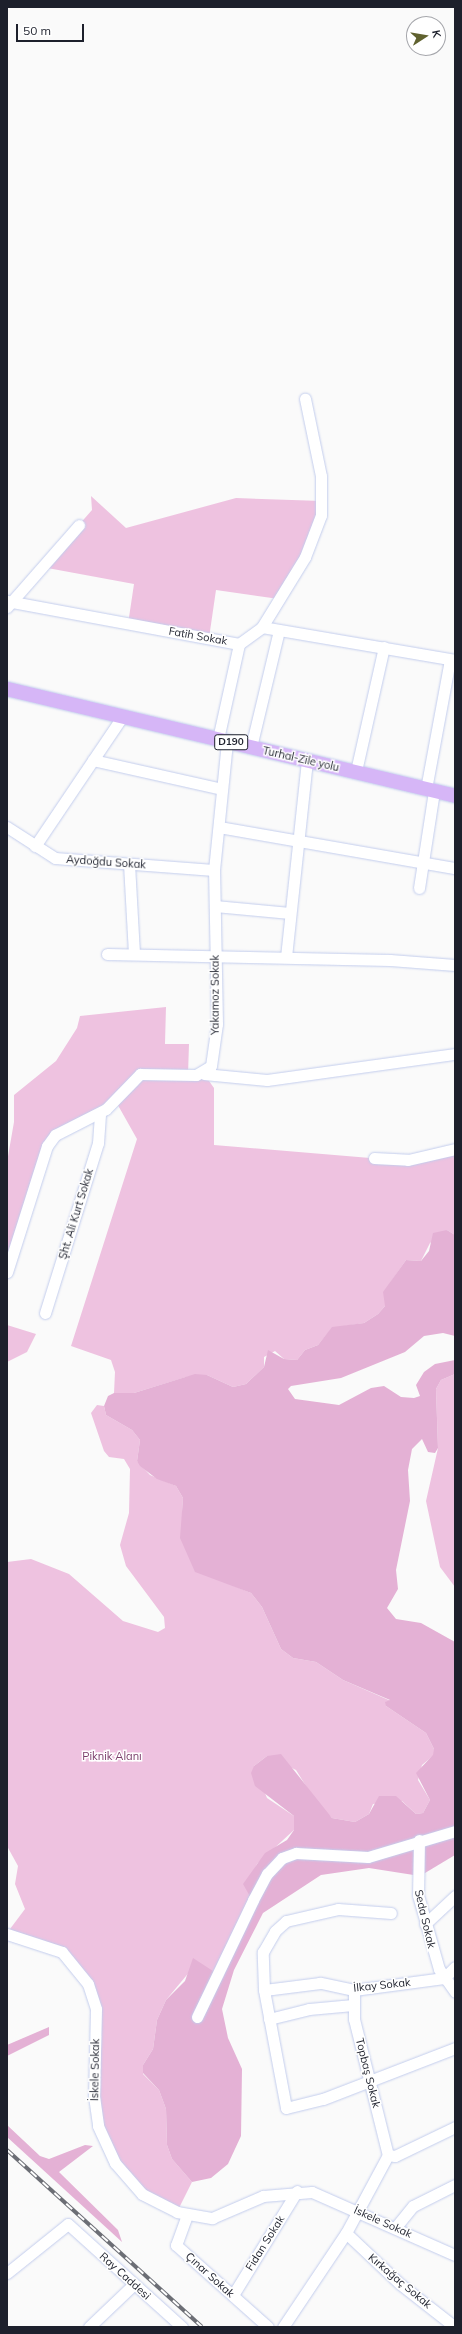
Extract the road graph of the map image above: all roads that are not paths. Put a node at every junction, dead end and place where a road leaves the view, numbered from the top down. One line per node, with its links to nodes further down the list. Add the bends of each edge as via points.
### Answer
1 (305, 399): 4 (street, via 321,476 321,515 305,557)
2 (79, 525): 3 (street)
3 (8, 604): 6 (street, Fatih Sokak)
4 (262, 627): 5 (street); 6 (street, Fatih Sokak)
5 (279, 630): 7 (street); 12 (street)
6 (238, 644): 11 (street, Yakamoz Sokak)
7 (384, 647): 8 (street); 15 (street)
8 (453, 660): 17 (street)
9 (7, 689): 10 (main road, Turhal-Zile yolu / D190)
10 (122, 717): 11 (main road, Turhal-Zile yolu / D190); 13 (street)
11 (223, 740): 12 (main road, Turhal-Zile yolu / D190); 16 (street, Yakamoz Sokak)
12 (251, 747): 14 (main road, Turhal-Zile yolu / D190)
13 (93, 760): 16 (street); 22 (street)
14 (307, 760): 15 (main road, Turhal-Zile yolu / D190); 21 (street)
15 (356, 772): 17 (main road, Turhal-Zile yolu / D190)
16 (222, 789): 20 (street, Yakamoz Sokak)
17 (430, 790): 18 (main road, Turhal-Zile yolu / D190); 23 (street)
18 (455, 796)
19 (7, 826): 22 (street, Aydoğdu Sokak)
20 (219, 827): 21 (street); 26 (street, Yakamoz Sokak)
21 (298, 843): 23 (street); 29 (street)
22 (35, 846): 24 (street, Aydoğdu Sokak, via 55,858)
23 (423, 862): 25 (street); 27 (street)
24 (129, 864): 26 (street, Aydoğdu Sokak); 31 (street)
25 (455, 868)
26 (214, 870): 28 (street, Yakamoz Sokak)
27 (419, 888)
28 (215, 906): 29 (street); 32 (street, Yakamoz Sokak)
29 (290, 914): 33 (street)
30 (107, 954): 31 (street)
31 (134, 954): 32 (street)
32 (216, 956): 33 (street); 36 (street, Yakamoz Sokak, via 217,1024 211,1066)
33 (286, 957): 34 (street)
34 (455, 965)
35 (455, 1054): 36 (street, via 267,1080)
36 (204, 1074): 37 (street, via 140,1074)
37 (100, 1113): 40 (street, via 51,1139); 41 (street, Şht. Ali Kurt Sokak, via 98,1143)
38 (455, 1149): 39 (street, via 408,1160)
39 (374, 1158)
40 (7, 1272)
41 (45, 1313)
42 (455, 1831): 43 (street)
43 (419, 1840): 46 (street, Seda Sokak, via 416,1878); 54 (street, via 368,1857 296,1853 282,1858 267,1874 252,1900)
44 (455, 1896): 46 (street)
45 (391, 1913): 50 (street, via 338,1909 286,1921 275,1931 264,1952)
46 (426, 1924): 49 (street, Seda Sokak)
47 (7, 1934): 63 (street, İskele Sokak, via 62,1952 83,1975 96,2009 94,2096 103,2139 124,2175 142,2194 158,2205)
48 (455, 1967): 49 (street)
49 (444, 1978): 51 (street, İlkay Sokak); 52 (street, Seda Sokak)
50 (264, 1990): 51 (street, İlkay Sokak, via 320,1983); 55 (street)
51 (354, 1990): 53 (street, Topbaş Sokak)
52 (455, 1992)
53 (353, 2005): 55 (street, via 309,2009); 57 (street, Topbaş Sokak)
54 (198, 2017)
55 (269, 2019): 57 (street, via 286,2108)
56 (455, 2048): 57 (street)
57 (370, 2082): 59 (street, Topbaş Sokak)
58 (455, 2127): 59 (street, via 395,2156)
59 (388, 2155): 62 (street)
60 (455, 2185): 64 (street, via 412,2206)
61 (297, 2191): 62 (street, İskele Sokak, via 331,2199); 63 (street, İskele Sokak, via 263,2196 224,2216 199,2218); 69 (street, Fidan Sokak)
62 (359, 2212): 64 (street, İskele Sokak); 65 (street)
63 (187, 2215): 69 (street, Çınar Sokak, via 176,2245)
64 (395, 2228): 66 (street, İskele Sokak)
65 (346, 2233): 70 (street); 74 (street, Kırkağaç Sokak, via 400,2284)
66 (455, 2255)
67 (7, 2273): 68 (street, Ray Caddesi, via 68,2224)
68 (134, 2284): 71 (street); 72 (street, Ray Caddesi)
69 (233, 2295): 73 (street, Çınar Sokak)
70 (288, 2325)
71 (89, 2327)
72 (182, 2327)
73 (268, 2327)
74 (455, 2327)

